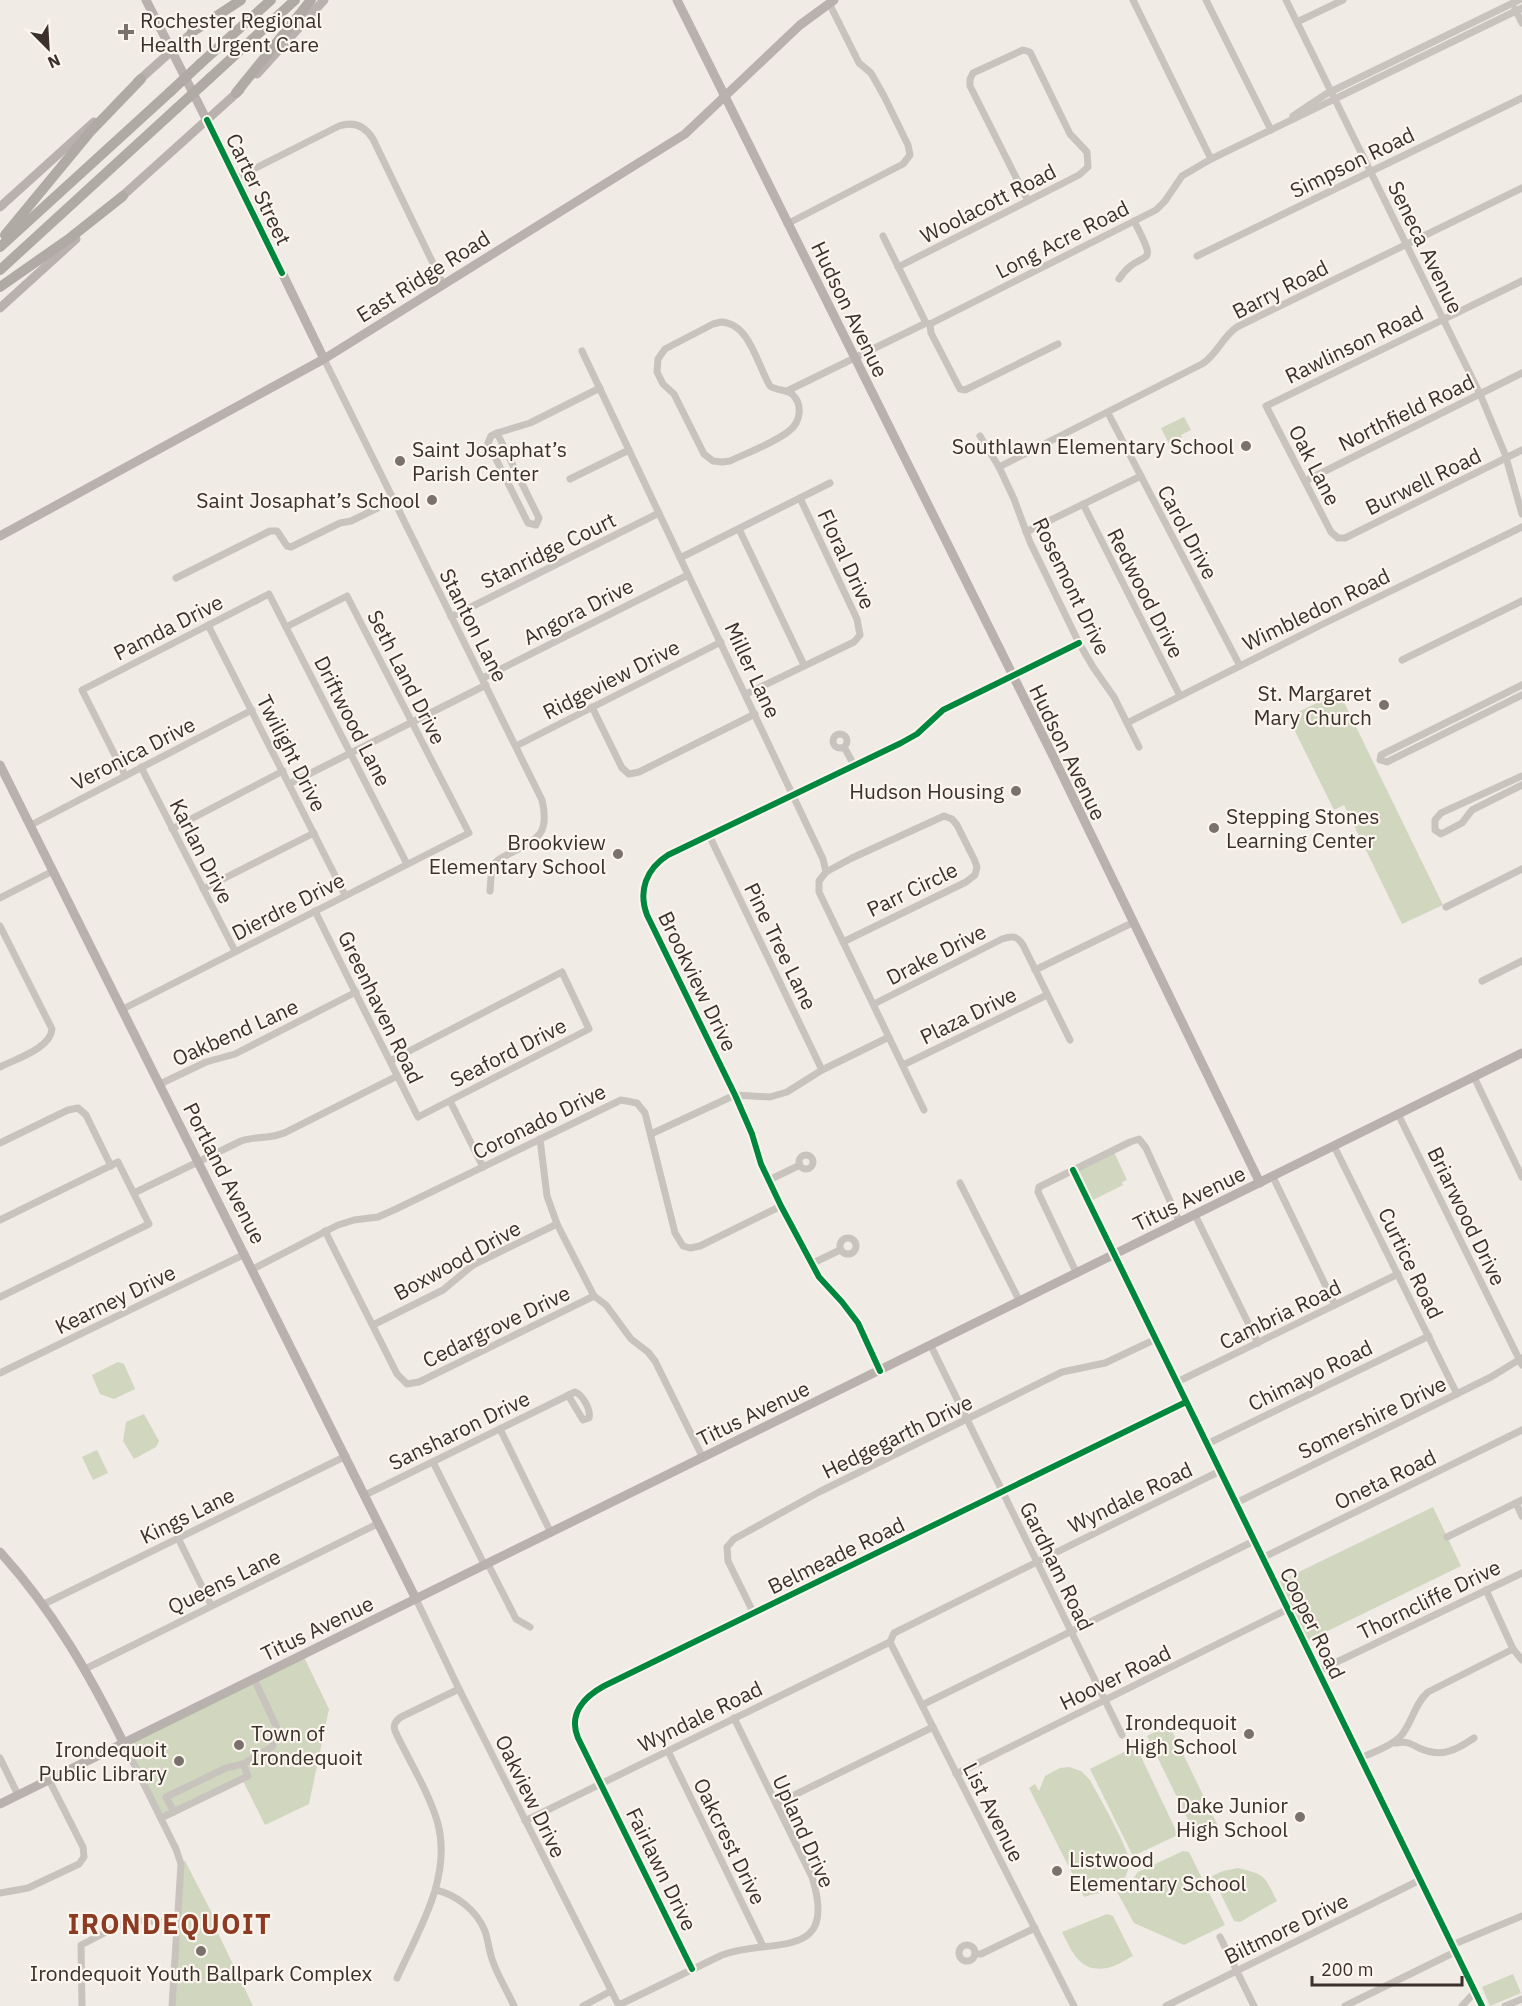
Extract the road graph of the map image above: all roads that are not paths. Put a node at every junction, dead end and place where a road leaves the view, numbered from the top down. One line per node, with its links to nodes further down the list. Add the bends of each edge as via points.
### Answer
1 (146, 0): 19 (main road, Carter Street)
2 (233, 0): 18 (main road)
3 (241, 0): 18 (highway)
4 (271, 0): 39 (highway, bridge)
5 (295, 0): 42 (highway, bridge)
6 (311, 0): 21 (highway)
7 (324, 0): 21 (main road)
8 (676, 0): 23 (main road, Hudson Avenue)
9 (1133, 0): 27 (street)
10 (1206, 0): 26 (street)
11 (1286, 0): 16 (street, Seneca Avenue)
12 (1343, 0): 16 (street)
13 (1514, 1): 15 (street); 22 (street, Long Acre Road)
14 (831, 2): 23 (main road, East Ridge Road, via 800,25); 35 (street, via 859,63 871,73 884,96 910,155 903,164)
15 (1519, 10): 17 (street); 22 (street, Long Acre Road)
16 (1297, 22): 22 (street, Seneca Avenue)
17 (1522, 23)
18 (192, 32): 19 (main road)
19 (172, 50): 20 (main road); 25 (main road, Carter Street)
20 (141, 79): 33 (main road); 37 (highway, via 87,136)
21 (236, 93): 25 (main road)
22 (1334, 95): 26 (street, Long Acre Road); 28 (street, Seneca Avenue)
23 (724, 96): 35 (main road, Hudson Avenue); 45 (main road, East Ridge Road, via 685,134)
24 (1522, 98): 28 (street, Simpson Road)
25 (207, 120): 29 (main road, Carter Street); 31 (main road)
26 (1271, 130): 27 (street, Long Acre Road)
27 (1211, 159): 34 (street, Long Acre Road, via 1182,176 1161,206)
28 (1371, 171): 38 (street, Seneca Avenue); 40 (street, Simpson Road)
29 (236, 178): 45 (street, via 339,126 362,127 374,139); 53 (main road, Carter Street)
30 (1522, 188): 38 (street, Barry Road)
31 (123, 196): 46 (highway, via 62,245); 47 (main road)
32 (1028, 201): 32 (street, Woolacott Road, via 1079,175 1089,164 1087,152 1070,134 1030,52 1023,50 973,73 970,86); 41 (street, Woolacott Road)
33 (0, 207)
34 (1134, 221): 43 (street, via 1149,253); 49 (street, Long Acre Road)
35 (787, 224): 52 (main road, Hudson Avenue)
36 (883, 236): 41 (street)
37 (0, 240)
38 (1407, 244): 48 (street, Seneca Avenue); 59 (street, Barry Road, via 1237,327 1206,362)
39 (0, 247)
40 (1197, 256)
41 (898, 267): 49 (street)
42 (0, 270)
43 (1119, 279)
44 (1522, 281): 48 (street, Rawlinson Road)
45 (443, 284): 53 (main road, East Ridge Road)
46 (0, 287)
47 (0, 308)
48 (1443, 320): 57 (street, Seneca Avenue); 58 (street, Rawlinson Road)
49 (928, 323): 50 (street, via 960,389 965,390); 52 (street, Long Acre Road)
50 (1058, 344)
51 (582, 351): 55 (street, Miller Lane)
52 (854, 357): 56 (street, Long Acre Road); 93 (main road, Hudson Avenue)
53 (324, 359): 71 (street, Stanton Lane); 78 (main road, East Ridge Road)
54 (1522, 373): 57 (street, Northfield Road)
55 (600, 388): 60 (street, via 530,423); 62 (street, Miller Lane)
56 (787, 391): 56 (street, via 770,386 744,335 730,323 713,324 670,346 658,359 661,381 674,394 704,454 718,462 730,461 792,429 799,410 796,399)
57 (1480, 394): 64 (street, Seneca Avenue); 68 (street, Northfield Road)
58 (1266, 406): 68 (street, Oak Lane)
59 (1108, 412): 65 (street, Barry Road); 66 (street, Carol Drive)
60 (496, 433): 60 (street, via 488,443 528,524 536,525 539,518)
61 (980, 436): 65 (street, Rosemont Drive)
62 (629, 450): 67 (street); 73 (street, Miller Lane)
63 (1522, 450): 64 (street, Burwell Road)
64 (1506, 458): 74 (street, Seneca Avenue); 79 (street, Burwell Road, via 1345,538)
65 (999, 467): 77 (street, Rosemont Drive)
66 (1141, 476): 72 (street); 92 (street, Carol Drive)
67 (570, 479)
68 (1305, 481): 79 (street, Oak Lane)
69 (831, 483): 70 (street)
70 (800, 498): 76 (street); 91 (street, Floral Drive, via 857,619 860,635 854,642)
71 (394, 500): 82 (street, via 291,547 277,531 270,531); 85 (street, Stanton Lane)
72 (1083, 504): 77 (street); 98 (street, Redwood Drive)
73 (659, 513): 80 (street, Miller Lane); 85 (street, Stanridge Court)
74 (1522, 514)
75 (1522, 527): 92 (street, Wimbledon Road)
76 (739, 529): 80 (street); 91 (street)
77 (1026, 532): 89 (street, Rosemont Drive)
78 (0, 536)
79 (1338, 538)
80 (680, 558): 81 (street, Miller Lane)
81 (688, 575): 88 (street, Miller Lane); 94 (street, Angora Drive)
82 (176, 578)
83 (269, 594): 86 (street, Pamda Drive); 87 (street, Driftwood Lane)
84 (1522, 601): 90 (street)
85 (451, 617): 94 (street, Stanton Lane)
86 (207, 625): 100 (street, Twilight Drive); 112 (street, Pamda Drive, via 82,690)
87 (286, 627): 102 (street, Seth Land Drive, via 347,596); 107 (street, Driftwood Lane)
88 (721, 642): 96 (street, Miller Lane); 99 (street, Ridgeview Drive)
89 (1079, 643): 93 (street, Brookview Drive); 103 (street, Rosemont Drive)
90 (1402, 660)
91 (804, 666): 96 (street)
92 (1240, 666): 98 (street, Wimbledon Road)
93 (1012, 676): 108 (street, Brookview Drive, via 943,710 912,737); 133 (main road, Hudson Avenue)
94 (484, 681): 102 (street, Angora Drive); 104 (street, Stanton Lane)
95 (1522, 685): 97 (street, via 1381,755 1380,760 1387,762)
96 (746, 694): 101 (street, Miller Lane)
97 (1522, 695)
98 (1180, 696): 103 (street, Wimbledon Road)
99 (592, 707): 101 (street, via 622,768 630,774); 104 (street, Ridgeview Drive)
100 (252, 710): 109 (street, Veronica Drive); 111 (street, Twilight Drive)
101 (756, 714): 116 (street, Miller Lane)
102 (412, 722): 107 (street, Angora Drive); 121 (street, Seth Land Drive)
103 (1126, 723): 106 (street, Rosemont Drive)
104 (516, 746): 128 (street, Stanton Lane, via 542,800 545,823 534,841 496,862)
105 (844, 747): 108 (street)
106 (1139, 747)
107 (351, 753): 114 (street, Angora Drive); 123 (street, Driftwood Lane)
108 (854, 765): 116 (street, Brookview Drive)
109 (141, 767): 112 (street, Veronica Drive); 119 (street, Karlan Drive)
110 (1, 770): 118 (main road, Portland Avenue)
111 (283, 771): 114 (street, Twilight Drive); 119 (street)
112 (125, 775): 118 (street, Veronica Drive)
113 (1522, 776): 117 (street)
114 (290, 784): 120 (street, Twilight Drive)
115 (1522, 785): 117 (street)
116 (793, 795): 122 (street, Brookview Drive); 126 (street, Miller Lane)
117 (1472, 805): 117 (street, via 1441,813 1435,820 1435,830 1441,834 1459,825)
118 (30, 825): 125 (main road, Portland Avenue)
119 (172, 829): 127 (street, Karlan Drive)
120 (314, 833): 127 (street); 129 (street, Twilight Drive)
121 (468, 833): 123 (street, Dierdre Drive)
122 (709, 836): 150 (street, Pine Tree Lane); 154 (street, Brookview Drive, via 656,864 645,880 642,894 647,915)
123 (407, 864): 129 (street, Dierdre Drive)
124 (1522, 869): 131 (street)
125 (53, 871): 130 (street); 143 (main road, Portland Avenue)
126 (826, 872): 135 (street, Miller Lane, via 818,888); 135 (street, Parr Circle, via 944,816 957,825 977,867 975,875 966,882)
127 (203, 889): 136 (street, Karlan Drive)
128 (490, 891)
129 (345, 896): 132 (street, Dierdre Drive)
130 (0, 898)
131 (1446, 907)
132 (315, 911): 136 (street, Dierdre Drive); 140 (street, Greenhaven Road)
133 (1134, 922): 138 (street); 172 (main road, Hudson Avenue)
134 (0, 926): 149 (street, via 52,1029 47,1043)
135 (843, 942): 142 (street, Miller Lane)
136 (235, 951): 143 (street, Dierdre Drive)
137 (1522, 961): 139 (street)
138 (1035, 970): 141 (street); 142 (street, Drake Drive, via 1020,940 1013,936)
139 (1482, 981)
140 (356, 992): 147 (street, Greenhaven Road); 153 (street, Oakbend Lane, via 244,1050 206,1062)
141 (1047, 995): 145 (street); 148 (street, Plaza Drive)
142 (874, 1004): 144 (street, Miller Lane)
143 (123, 1009): 153 (main road, Portland Avenue)
144 (889, 1037): 148 (street, Miller Lane); 150 (street)
145 (1070, 1040)
146 (1522, 1053): 152 (main road, Titus Avenue)
147 (390, 1061): 151 (street, Greenhaven Road); 155 (street, Seaford Drive, via 562,972 589,1029)
148 (903, 1065): 156 (street, Miller Lane)
149 (0, 1067)
150 (822, 1070): 154 (street, via 778,1095)
151 (397, 1076): 158 (street, Greenhaven Road); 163 (street, via 284,1133 241,1141)
152 (1474, 1077): 157 (main road, Titus Avenue); 169 (street)
153 (160, 1084): 163 (main road, Portland Avenue)
154 (735, 1095): 159 (street); 170 (street, Brookview Drive)
155 (450, 1101): 158 (street, Seaford Drive); 166 (street)
156 (924, 1110)
157 (1398, 1114): 162 (main road, Titus Avenue); 196 (street, Briarwood Drive)
158 (418, 1117)
159 (651, 1134): 160 (street, Coronado Drive, via 643,1109 627,1100 615,1101); 174 (street, Coronado Drive, via 675,1233 683,1246 700,1245)
160 (540, 1139): 166 (street, Coronado Drive); 178 (street, via 547,1196)
161 (0, 1143): 164 (street, via 78,1108 86,1115)
162 (1334, 1146): 168 (main road, Titus Avenue); 186 (street, Curtice Road)
163 (199, 1162): 173 (street); 181 (main road, Portland Avenue)
164 (111, 1166): 173 (street, via 118,1162); 176 (street)
165 (800, 1166): 170 (street)
166 (483, 1167): 179 (street, Coronado Drive, via 383,1215)
167 (1073, 1170): 177 (street, via 1139,1139); 182 (street, Cooper Road); 185 (street, via 1037,1190)
168 (1273, 1177): 172 (main road, Titus Avenue); 190 (street)
169 (1522, 1177)
170 (769, 1180): 174 (street, Brookview Drive)
171 (960, 1183): 189 (street)
172 (1260, 1183): 175 (main road, Titus Avenue)
173 (134, 1193): 188 (street, via 148,1224)
174 (781, 1206): 183 (street, Brookview Drive)
175 (1195, 1215): 177 (main road, Titus Avenue); 194 (street)
176 (0, 1220)
177 (1180, 1222): 182 (main road, Titus Avenue)
178 (557, 1224): 187 (street); 191 (street, Boxwood Drive, via 472,1265 443,1290)
179 (325, 1231): 184 (street, Coronado Drive); 191 (street, Cedargrove Drive)
180 (840, 1250): 183 (street)
181 (245, 1254): 184 (main road, Portland Avenue); 198 (street, Kearney Drive)
182 (1114, 1255): 185 (main road, Titus Avenue); 193 (street, Cooper Road)
183 (812, 1264): 197 (street, Brookview Drive, via 850,1312)
184 (253, 1269): 207 (main road, Portland Avenue)
185 (1077, 1274): 189 (main road, Titus Avenue)
186 (1398, 1274): 190 (street, Cambria Road); 192 (street, Curtice Road)
187 (594, 1296): 191 (street, Cedargrove Drive, via 411,1384 400,1379); 208 (street, via 655,1361)
188 (0, 1297)
189 (1020, 1302): 195 (main road, Titus Avenue)
190 (1335, 1305): 194 (street, Cambria Road)
191 (373, 1325)
192 (1429, 1336): 200 (street, Curtice Road); 206 (street, Chimayo Road)
193 (1156, 1340): 199 (street, Cooper Road); 203 (street, Hedgegarth Drive, via 1105,1363 1062,1372)
194 (1258, 1343): 199 (street, Cambria Road)
195 (931, 1346): 197 (main road, Titus Avenue); 203 (street, Gardham Road)
196 (1521, 1361): 200 (street, Somershire Drive)
197 (880, 1371): 208 (main road, Titus Avenue)
198 (0, 1373)
199 (1177, 1382): 202 (street, Cooper Road)
200 (1457, 1394): 214 (street, Somershire Drive)
201 (568, 1395): 204 (street, Sansharon Drive)
202 (1186, 1402): 206 (street, Cooper Road); 211 (street, Belmeade Road)
203 (967, 1420): 211 (street, Gardham Road); 231 (street, Hedgegarth Drive, via 819,1492 734,1539 727,1547 728,1561)
204 (500, 1429): 209 (street, Sansharon Drive); 217 (street)
205 (1522, 1430): 222 (street, Oneta Road)
206 (1207, 1444): 210 (street, Cooper Road)
207 (346, 1456): 212 (main road, Portland Avenue); 219 (street, Kings Lane)
208 (703, 1458): 217 (main road, Titus Avenue)
209 (433, 1462): 212 (street, Sansharon Drive); 224 (street)
210 (1220, 1471): 214 (street, Cooper Road); 223 (street, Wyndale Road)
211 (1002, 1492): 223 (street, Gardham Road); 231 (street, Belmeade Road)
212 (365, 1495): 216 (main road, Portland Avenue)
213 (1519, 1502): 215 (street); 218 (street)
214 (1236, 1503): 220 (street, Cooper Road)
215 (1522, 1516)
216 (379, 1524): 227 (main road, Portland Avenue); 229 (street, Queens Lane)
217 (551, 1533): 224 (main road, Titus Avenue)
218 (1447, 1537)
219 (178, 1538): 228 (street, Kings Lane); 229 (street)
220 (1254, 1541): 222 (street, Cooper Road); 233 (street)
221 (0, 1552): 228 (main road)
222 (1262, 1558): 230 (street, Cooper Road)
223 (1036, 1562): 233 (street, Gardham Road); 234 (street, Wyndale Road, via 894,1633)
224 (486, 1565): 227 (main road, Titus Avenue); 232 (street, via 516,1619)
225 (1522, 1573): 226 (street, Thorncliffe Drive)
226 (1486, 1590): 235 (street); 238 (street, Thorncliffe Drive)
227 (416, 1599): 239 (main road, Titus Avenue); 240 (street, Oakview Drive)
228 (44, 1605): 237 (main road)
229 (211, 1605): 237 (street, Queens Lane)
230 (1288, 1609): 238 (street, Cooper Road); 241 (street, Hoover Road)
231 (754, 1614): 255 (street, Belmeade Road, via 604,1686 586,1699 578,1710 575,1728)
232 (530, 1627)
233 (1070, 1630): 241 (street, Gardham Road); 242 (street)
234 (890, 1642): 242 (street, List Avenue); 243 (street, Wyndale Road)
235 (1514, 1649): 236 (street); 247 (street, via 1428,1692)
236 (1522, 1660)
237 (85, 1669): 248 (main road)
238 (1318, 1671): 251 (street, Cooper Road)
239 (254, 1679): 248 (main road, Titus Avenue); 252 (street, via 277,1728 275,1742 268,1750)
240 (459, 1689): 261 (street, Oakview Drive); 263 (street, via 398,1719 394,1726 438,1825 441,1861)
241 (1105, 1701): 245 (street, Gardham Road); 253 (street, Hoover Road)
242 (922, 1705): 244 (street, List Avenue)
243 (734, 1718): 249 (street, Wyndale Road); 258 (street, Upland Drive)
244 (933, 1726): 253 (street, List Avenue); 258 (street)
245 (1122, 1735)
246 (1474, 1738): 247 (street, via 1442,1754 1407,1742)
247 (1393, 1743): 251 (street)
248 (124, 1744): 254 (main road, Titus Avenue); 260 (street)
249 (668, 1751): 255 (street, Wyndale Road); 269 (street, Oakcrest Drive)
250 (0, 1758): 256 (street)
251 (1361, 1758): 262 (street, Cooper Road)
252 (243, 1764): 259 (street, via 248,1776); 259 (street, via 226,1768 166,1797)
253 (956, 1774): 267 (street, List Avenue)
254 (49, 1780): 256 (main road, Titus Avenue); 264 (street, via 83,1847 84,1857 79,1864 28,1888)
255 (601, 1784): 261 (street, Wyndale Road); 272 (street, Fairlawn Drive)
256 (18, 1795): 257 (main road, Titus Avenue)
257 (0, 1804)
258 (776, 1804): 269 (street, Upland Drive, via 812,1877 818,1916 812,1930 801,1940)
259 (174, 1812): 260 (street)
260 (161, 1818): 266 (street, via 181,1864)
261 (525, 1821): 275 (street, Oakview Drive)
262 (1420, 1880): 270 (street, Cooper Road); 273 (street, Biltmore Drive)
263 (436, 1890): 274 (street); 280 (street, via 461,1902 478,1919)
264 (0, 1893)
265 (1522, 1916): 270 (street)
266 (178, 1923): 278 (street, via 130,1920 81,1945); 279 (street)
267 (1035, 1928): 271 (street); 283 (street, List Avenue)
268 (1220, 1937): 273 (street)
269 (763, 1946): 272 (street, Upland Drive, via 728,1953)
270 (1454, 1948): 276 (street, Cooper Road); 286 (street)
271 (975, 1954)
272 (692, 1969): 282 (street, Upland Drive)
273 (1237, 1971): 284 (street, Biltmore Drive); 285 (street)
274 (397, 1978)
275 (611, 1991): 281 (street); 282 (street, Oakview Drive)
276 (1475, 1992): 287 (street); 288 (street, Cooper Road)
277 (1522, 1999): 289 (street)
278 (82, 2006)
279 (172, 2006)
280 (514, 2006)
281 (583, 2006)
282 (619, 2006)
283 (1074, 2006)
284 (1166, 2006)
285 (1254, 2006)
286 (1345, 2006)
287 (1462, 2006)
288 (1482, 2006)
289 (1504, 2006)

